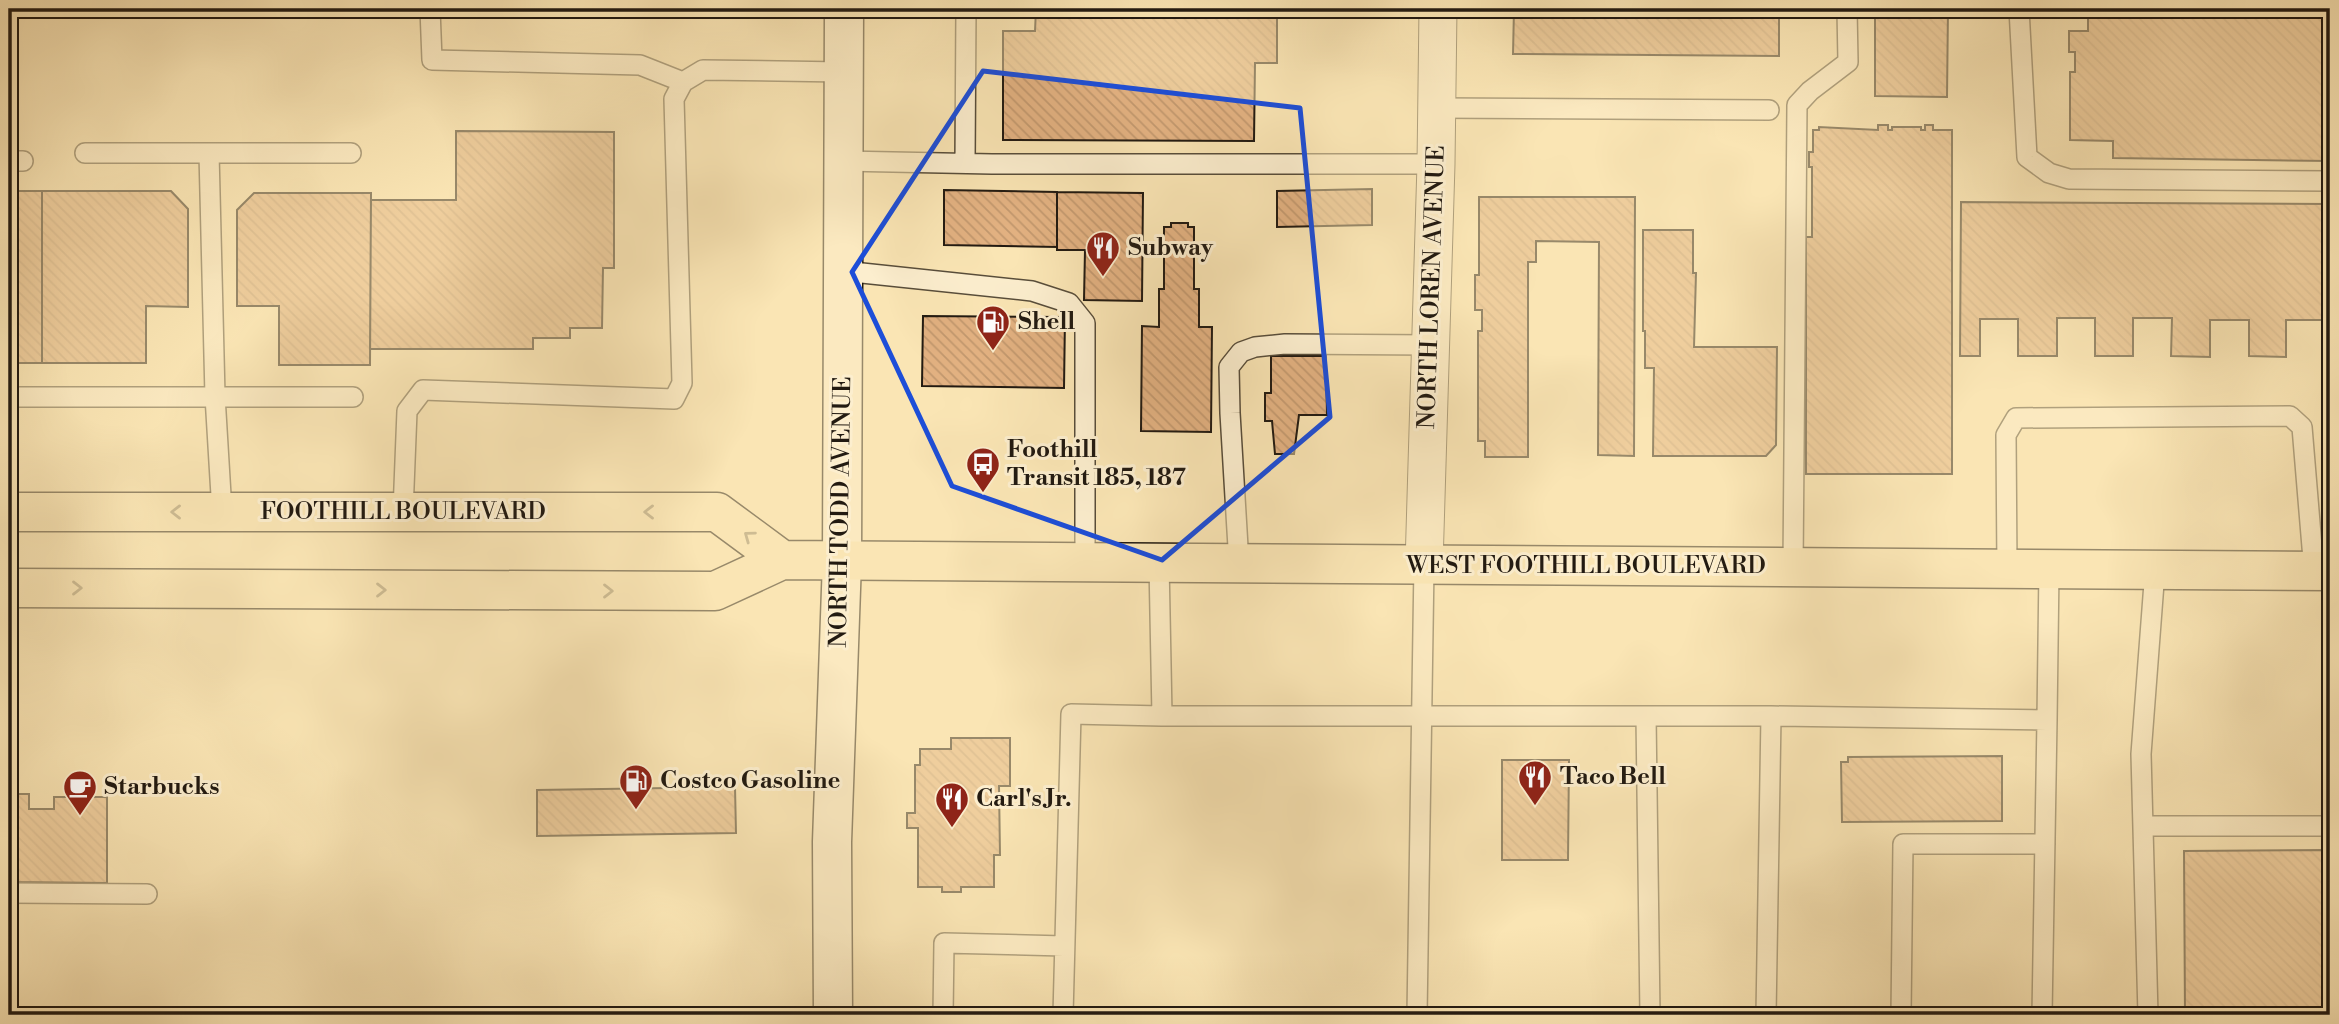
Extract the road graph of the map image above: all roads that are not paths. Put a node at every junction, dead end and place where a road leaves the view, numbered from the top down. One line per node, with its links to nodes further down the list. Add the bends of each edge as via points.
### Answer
1 (430, 9): 8 (lane, via 432,60 640,65)
2 (844, 9): 7 (street, NORTH TODD AVENUE)
3 (965, 9): 15 (lane)
4 (1438, 9): 9 (street, NORTH LOREN AVENUE)
5 (1847, 9): 32 (lane, via 1848,62 1797,104)
6 (2019, 9): 17 (lane, via 2027,157 2049,173 2068,179)
7 (843, 72): 8 (lane, via 704,70); 14 (street, NORTH TODD AVENUE)
8 (683, 82): 25 (lane, via 674,99 682,383 674,399 423,390 407,411)
9 (1437, 108): 10 (lane); 16 (street, NORTH LOREN AVENUE)
10 (1769, 110)
11 (85, 153): 12 (lane)
12 (209, 153): 13 (lane); 20 (lane)
13 (351, 153)
14 (843, 161): 15 (lane); 18 (street, NORTH TODD AVENUE)
15 (965, 163): 16 (lane)
16 (1436, 164): 19 (street, NORTH LOREN AVENUE)
17 (2330, 181)
18 (843, 271): 27 (street, NORTH TODD AVENUE); 28 (lane, via 1032,291 1069,303 1085,324)
19 (1431, 345): 30 (lane, via 1285,344 1241,352 1229,366); 31 (street, NORTH LOREN AVENUE)
20 (215, 396): 21 (lane); 22 (lane); 24 (lane)
21 (9, 397)
22 (353, 397)
23 (9, 512): 24 (main road, FOOTHILL BOULEVARD, one-way to 23)
24 (222, 512): 25 (main road, FOOTHILL BOULEVARD)
25 (403, 512): 26 (main road, FOOTHILL BOULEVARD, one-way to 25, via 717,512)
26 (782, 560): 27 (main road); 37 (main road, one-way to 26, via 715,591)
27 (842, 561): 28 (main road, WEST FOOTHILL BOULEVARD); 49 (street, NORTH TODD AVENUE, via 832,842)
28 (1085, 563): 29 (main road, WEST FOOTHILL BOULEVARD)
29 (1159, 563): 30 (main road, WEST FOOTHILL BOULEVARD); 38 (lane)
30 (1239, 564): 31 (main road, WEST FOOTHILL BOULEVARD)
31 (1424, 565): 32 (main road, WEST FOOTHILL BOULEVARD); 41 (lane)
32 (1793, 568): 33 (main road, WEST FOOTHILL BOULEVARD)
33 (2007, 569): 34 (main road, WEST FOOTHILL BOULEVARD); 36 (lane, via 2006,435 2016,418 2290,416 2302,427)
34 (2049, 569): 35 (main road, WEST FOOTHILL BOULEVARD); 42 (lane)
35 (2154, 570): 36 (main road, WEST FOOTHILL BOULEVARD); 43 (lane, via 2141,754)
36 (2322, 571)
37 (9, 588)
38 (1162, 716): 41 (lane); 48 (lane, via 1071,714)
39 (1646, 716): 40 (lane); 41 (lane); 53 (lane)
40 (1771, 716): 42 (lane); 54 (lane)
41 (1422, 718): 52 (lane)
42 (2047, 720): 45 (lane)
43 (2143, 825): 44 (lane); 57 (lane)
44 (2330, 826)
45 (2045, 844): 55 (lane, via 1903,844); 56 (lane)
46 (9, 893): 47 (lane)
47 (147, 894)
48 (1064, 946): 50 (lane, via 944,943); 51 (lane)
49 (833, 1015)
50 (943, 1015)
51 (1063, 1015)
52 (1417, 1015)
53 (1650, 1015)
54 (1766, 1015)
55 (1901, 1015)
56 (2042, 1015)
57 (2148, 1015)

